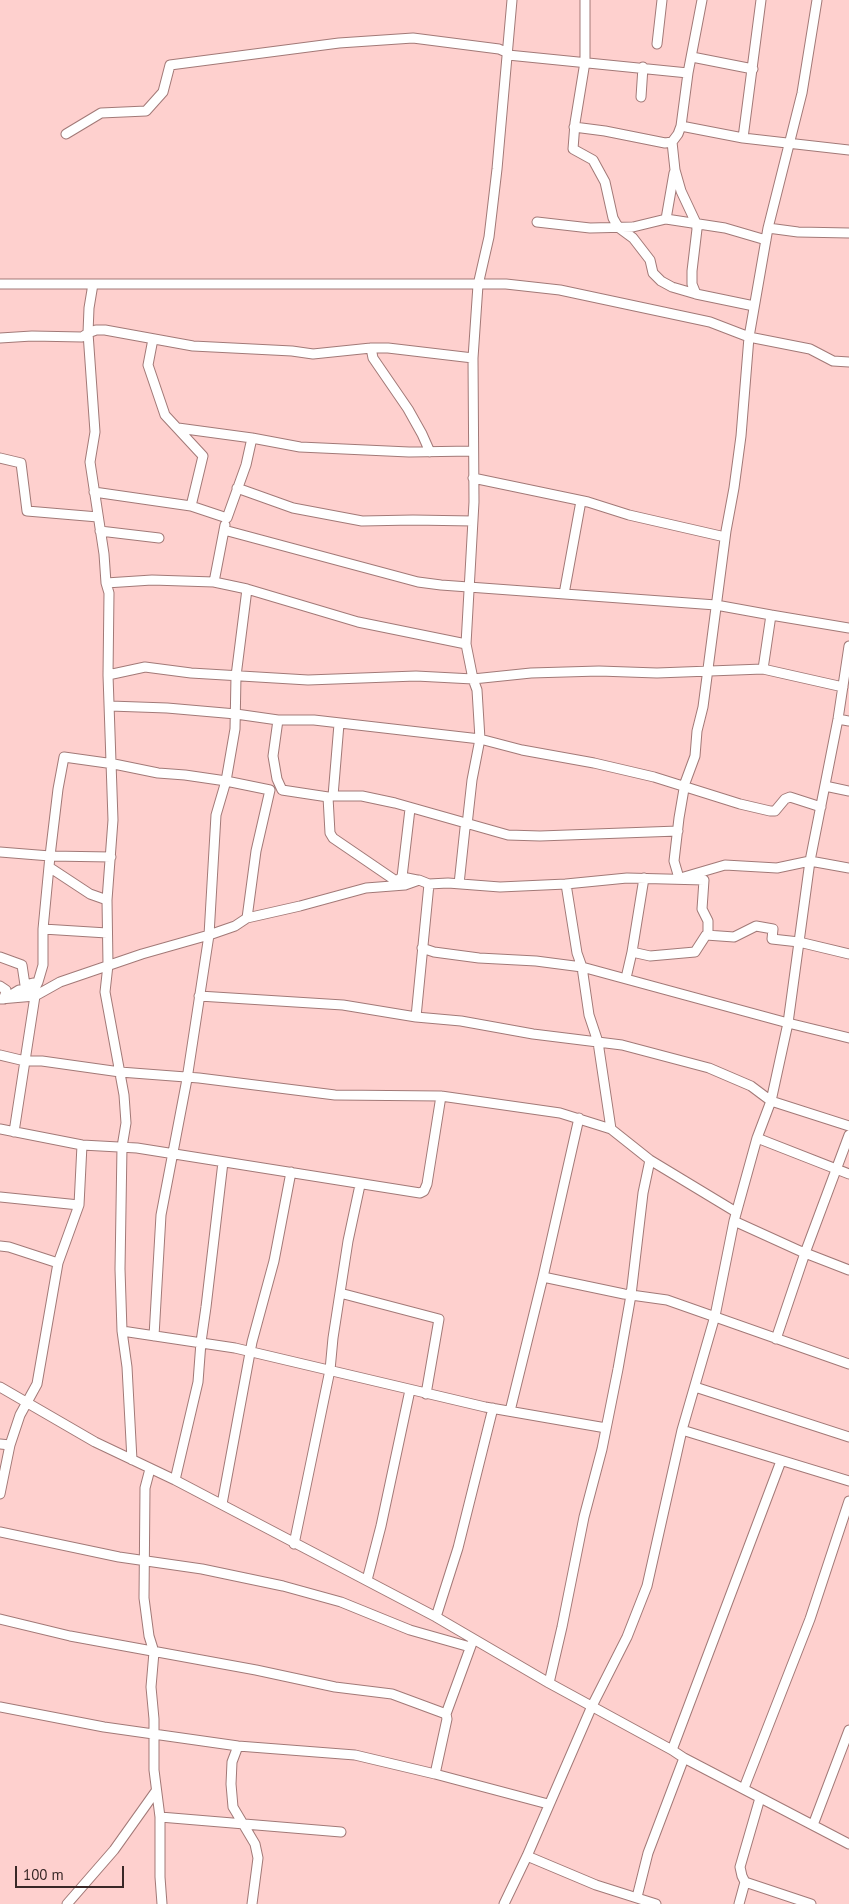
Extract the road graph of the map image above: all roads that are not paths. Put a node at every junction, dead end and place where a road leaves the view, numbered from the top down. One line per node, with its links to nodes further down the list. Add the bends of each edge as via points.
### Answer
1 (512, 0): 8 (street)
2 (585, 0): 10 (street)
3 (662, 0): 7 (street)
4 (702, 0): 9 (street)
5 (761, 0): 12 (street)
6 (817, 0): 20 (street, via 802,93)
7 (657, 44)
8 (508, 54): 10 (street); 17 (street, via 499,49 413,38 340,43 170,66 163,92 146,111 101,113); 32 (street, via 489,237)
9 (692, 58): 12 (street); 13 (street)
10 (585, 62): 11 (street); 16 (street)
11 (643, 67): 13 (street); 14 (street)
12 (753, 69): 18 (street)
13 (688, 73): 15 (street)
14 (641, 97)
15 (681, 126): 18 (street); 19 (street)
16 (574, 127): 19 (street); 26 (street, via 573,149 593,160 600,170)
17 (66, 134)
18 (743, 138): 20 (street)
19 (672, 142): 22 (street)
20 (789, 143): 21 (street); 27 (street)
21 (849, 148)
22 (675, 170): 23 (street); 25 (street)
23 (666, 219): 25 (street); 26 (street)
24 (537, 222): 26 (street, via 590,228)
25 (696, 223): 29 (street); 33 (street, via 692,271)
26 (618, 227): 33 (street, via 633,238 661,281)
27 (768, 228): 28 (street); 29 (street)
28 (849, 233)
29 (766, 240): 34 (street)
30 (0, 284): 31 (street)
31 (93, 284): 32 (street); 35 (street)
32 (478, 285): 36 (street, via 506,284 560,290 710,322); 40 (street)
33 (696, 294): 34 (street)
34 (754, 306): 36 (street)
35 (88, 333): 37 (street, via 82,337); 38 (street, via 105,330); 49 (street, via 95,432 90,462)
36 (749, 337): 41 (street, via 810,349 833,361); 57 (street, via 741,436)
37 (0, 338)
38 (153, 339): 39 (street, via 193,346 313,354); 42 (street, via 148,365 165,415)
39 (371, 348): 40 (street); 45 (street, via 373,358 408,409)
40 (473, 358): 44 (street)
41 (849, 362)
42 (178, 428): 43 (street); 51 (street, via 203,456)
43 (252, 438): 45 (street, via 300,447); 48 (street)
44 (473, 451): 45 (street); 47 (street)
45 (430, 452)
46 (0, 458): 52 (street, via 21,464 27,512)
47 (473, 478): 50 (street); 54 (street)
48 (237, 488): 53 (street); 54 (street, via 293,508 362,521)
49 (94, 492): 51 (street); 52 (street)
50 (580, 501): 57 (street); 63 (street)
51 (191, 506): 53 (street)
52 (98, 517): 56 (street)
53 (227, 518): 55 (street)
54 (472, 521): 61 (street)
55 (224, 530): 59 (street); 61 (street, via 418,582)
56 (100, 531): 58 (street); 60 (street)
57 (725, 537): 64 (street)
58 (159, 538)
59 (214, 582): 60 (street, via 152,580); 62 (street)
60 (106, 584): 71 (street, via 109,593)
61 (469, 588): 63 (street); 67 (street)
62 (247, 589): 67 (street, via 358,622); 72 (street)
63 (564, 594): 64 (street)
64 (716, 605): 65 (street); 70 (street)
65 (771, 615): 66 (street); 69 (street)
66 (849, 628)
67 (466, 644): 73 (street)
68 (849, 646): 74 (street)
69 (763, 669): 70 (street); 74 (street)
70 (706, 672): 73 (street, via 531,673); 85 (street, via 695,756)
71 (108, 675): 72 (street, via 145,667); 75 (street)
72 (236, 676): 73 (street, via 308,680 416,676); 76 (street)
73 (473, 679): 81 (street, via 477,690)
74 (843, 687): 77 (street)
75 (110, 706): 76 (street); 82 (street)
76 (236, 714): 78 (street); 83 (street)
77 (838, 719): 79 (street); 84 (street)
78 (278, 720): 80 (street); 86 (street, via 273,756)
79 (849, 721)
80 (339, 724): 81 (street); 88 (street)
81 (480, 739): 85 (street, via 654,777); 91 (street)
82 (111, 764): 83 (street); 94 (street, via 64,757); 95 (street)
83 (226, 781): 107 (street, via 270,790 256,851); 111 (street, via 216,814)
84 (825, 786): 87 (street); 89 (street)
85 (684, 787): 89 (street, via 770,811 775,811 790,797); 92 (street)
86 (282, 790): 88 (street); 99 (street, via 328,797 333,838 396,881)
87 (849, 791)
88 (333, 796): 90 (street, via 362,796)
89 (821, 808): 96 (street)
90 (410, 809): 91 (street); 99 (street)
91 (467, 824): 92 (street, via 508,835); 104 (street)
92 (678, 831): 101 (street, via 674,861)
93 (0, 852): 94 (street)
94 (50, 856): 95 (street); 97 (street)
95 (111, 857): 106 (street)
96 (810, 861): 98 (street); 101 (street, via 777,868 725,865); 112 (street)
97 (49, 867): 106 (street, via 90,894); 108 (street)
98 (849, 868)
99 (402, 876): 102 (street)
100 (644, 878): 101 (street); 105 (street); 114 (street)
101 (679, 878): 110 (street, via 704,880 702,909 708,921)
102 (419, 880): 103 (street); 107 (street, via 406,885 366,888)
103 (429, 884): 104 (street); 113 (street)
104 (459, 884): 105 (street, via 500,887)
105 (566, 884): 118 (street)
106 (107, 900): 109 (street)
107 (247, 918): 111 (street)
108 (43, 929): 109 (street); 120 (street)
109 (107, 933): 117 (street)
110 (708, 934): 112 (street, via 734,937 756,926 773,929 772,939); 114 (street, via 695,952 650,956)
111 (209, 935): 117 (street); 123 (street)
112 (798, 942): 115 (street); 126 (street)
113 (422, 948): 118 (street, via 479,958); 125 (street)
114 (632, 952): 119 (street)
115 (849, 954)
116 (0, 957): 120 (street, via 22,965 25,985)
117 (108, 965): 122 (street, via 60,982); 131 (street, via 105,992)
118 (582, 967): 119 (street); 128 (street, via 589,1015)
119 (626, 978): 126 (street)
120 (38, 982): 124 (street, via 34,990 19,990)
121 (0, 986): 124 (street, via 6,990)
122 (35, 996): 124 (street); 130 (street)
123 (199, 996): 125 (street, via 343,1004); 132 (street)
124 (2, 999)
125 (416, 1017): 128 (street)
126 (788, 1023): 127 (street); 134 (street)
127 (849, 1038)
128 (598, 1042): 134 (street, via 622,1045 709,1068 751,1086); 138 (street)
129 (0, 1055): 130 (street)
130 (25, 1061): 131 (street); 139 (street)
131 (120, 1072): 132 (street); 143 (street, via 126,1123)
132 (187, 1079): 133 (street, via 335,1095); 144 (street)
133 (441, 1096): 135 (street); 150 (street, via 424,1191)
134 (771, 1101): 136 (street); 141 (street)
135 (578, 1118): 138 (street); 158 (street)
136 (849, 1126)
137 (0, 1129): 139 (street)
138 (611, 1129): 145 (street)
139 (14, 1132): 142 (street)
140 (849, 1135): 147 (street)
141 (758, 1138): 147 (street); 153 (street)
142 (82, 1145): 143 (street); 152 (street)
143 (122, 1147): 144 (street); 162 (street)
144 (173, 1155): 146 (street); 163 (street, via 161,1214)
145 (650, 1160): 153 (street); 160 (street)
146 (223, 1162): 148 (street); 165 (street)
147 (837, 1169): 149 (street); 155 (street)
148 (290, 1172): 150 (street); 166 (street, via 274,1261)
149 (849, 1174)
150 (360, 1185): 159 (street)
151 (0, 1197): 152 (street)
152 (79, 1205): 156 (street)
153 (735, 1216): 155 (street); 161 (street)
154 (0, 1246): 156 (street)
155 (805, 1253): 157 (street); 164 (street)
156 (58, 1263): 173 (street, via 37,1384)
157 (849, 1270)
158 (544, 1277): 160 (street); 175 (street)
159 (340, 1294): 168 (street); 172 (street, via 439,1319)
160 (630, 1295): 161 (street, via 667,1300); 176 (street)
161 (715, 1316): 164 (street); 170 (street)
162 (122, 1331): 163 (street); 181 (street)
163 (154, 1336): 165 (street)
164 (776, 1339): 167 (street)
165 (201, 1342): 166 (street); 184 (street, via 198,1382)
166 (251, 1352): 168 (street); 188 (street)
167 (849, 1364)
168 (330, 1370): 171 (street); 190 (street)
169 (0, 1387): 173 (street)
170 (695, 1387): 177 (street); 178 (street)
171 (410, 1390): 172 (street); 192 (street)
172 (426, 1394): 174 (street)
173 (27, 1403): 180 (street); 181 (street)
174 (493, 1408): 175 (street); 193 (street, via 458,1548)
175 (510, 1412): 176 (street)
176 (606, 1428): 197 (street)
177 (682, 1430): 182 (street); 198 (street, via 647,1586 627,1637)
178 (849, 1437)
179 (0, 1444): 180 (street)
180 (10, 1445): 186 (street)
181 (132, 1460): 183 (street)
182 (781, 1461): 185 (street); 204 (street)
183 (150, 1469): 184 (street); 191 (street, via 144,1488)
184 (175, 1480): 188 (street)
185 (849, 1481)
186 (0, 1494)
187 (849, 1502): 207 (street, via 806,1629)
188 (222, 1504): 190 (street)
189 (0, 1532): 191 (street)
190 (294, 1544): 192 (street)
191 (144, 1561): 195 (street, via 283,1586 341,1602 410,1630); 196 (street, via 144,1598)
192 (366, 1580): 193 (street)
193 (436, 1617): 195 (street)
194 (0, 1619): 196 (street)
195 (472, 1643): 197 (street); 200 (street)
196 (154, 1652): 200 (street, via 335,1687 392,1694); 202 (street, via 151,1687)
197 (548, 1683): 198 (street)
198 (592, 1706): 204 (street); 210 (street)
199 (0, 1707): 202 (street)
200 (446, 1714): 206 (street)
201 (849, 1730): 213 (street)
202 (154, 1734): 203 (street); 208 (street)
203 (238, 1746): 206 (street, via 355,1755); 212 (street, via 232,1762 231,1784 233,1808)
204 (672, 1750): 205 (street)
205 (684, 1758): 207 (street); 218 (street, via 648,1853)
206 (435, 1774): 210 (street)
207 (744, 1788): 209 (street)
208 (156, 1791): 211 (street); 219 (street, via 114,1850)
209 (760, 1798): 213 (street); 217 (street, via 740,1867)
210 (548, 1804): 216 (street)
211 (160, 1817): 212 (street); 220 (street)
212 (244, 1825): 214 (street); 221 (street, via 258,1858)
213 (813, 1826): 215 (street)
214 (341, 1832)
215 (849, 1844)
216 (527, 1856): 218 (street, via 596,1885); 222 (street)
217 (745, 1882): 224 (street); 225 (street)
218 (636, 1897): 223 (street)
219 (67, 1904)
220 (162, 1904)
221 (252, 1904)
222 (504, 1904)
223 (656, 1904)
224 (739, 1904)
225 (812, 1904)

